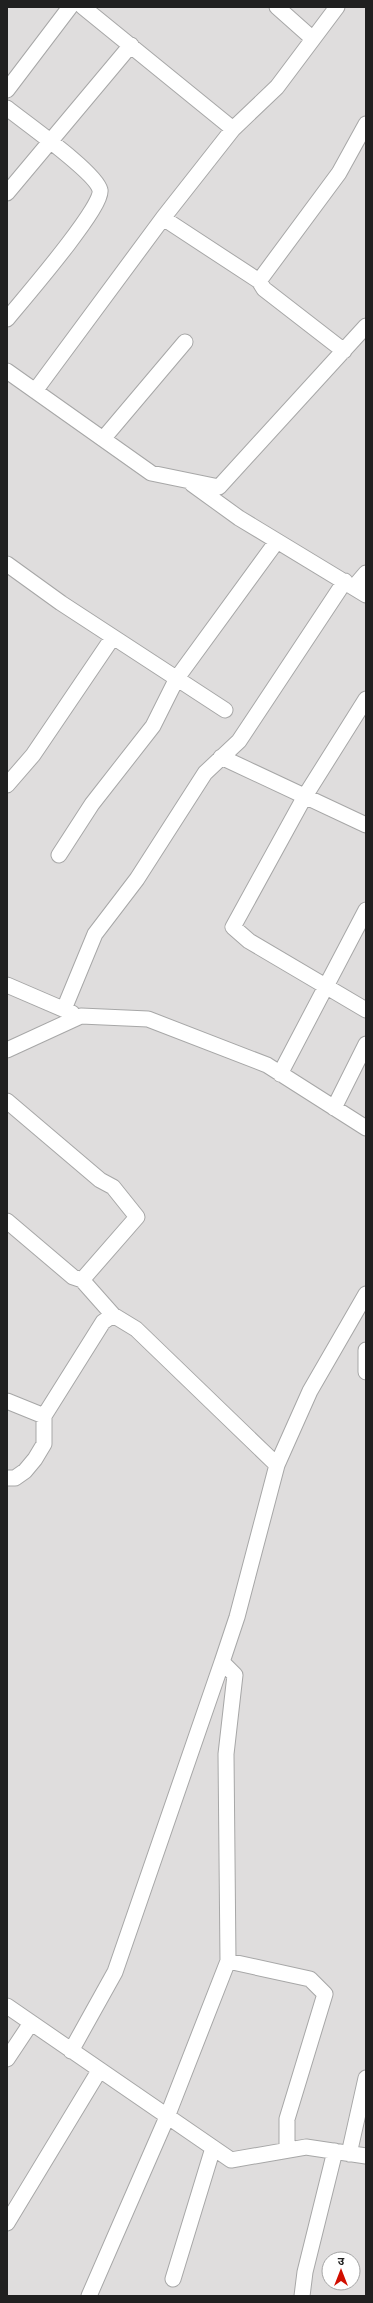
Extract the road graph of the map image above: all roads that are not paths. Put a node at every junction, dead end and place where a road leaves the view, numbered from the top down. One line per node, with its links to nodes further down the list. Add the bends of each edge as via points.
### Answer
1 (70, 7): 7 (street)
2 (83, 7): 6 (street)
3 (277, 7): 5 (street)
4 (337, 7): 5 (street)
5 (312, 39): 10 (street, via 277,87)
6 (132, 45): 10 (street); 11 (street)
7 (7, 90)
8 (7, 108): 11 (street)
9 (366, 124): 14 (street, via 339,173)
10 (233, 129): 13 (street)
11 (51, 143): 12 (street); 15 (street, via 93,178 100,190 100,198 84,223)
12 (7, 193)
13 (163, 218): 14 (street); 20 (street)
14 (259, 281): 18 (street, via 264,289)
15 (7, 319)
16 (366, 326): 18 (street)
17 (185, 342): 21 (street)
18 (344, 351): 22 (street, via 219,487)
19 (7, 371): 20 (street)
20 (35, 391): 21 (street)
21 (103, 439): 22 (street, via 151,473)
22 (188, 481): 23 (street, via 239,518)
23 (277, 541): 26 (street); 28 (street)
24 (7, 564): 27 (street)
25 (366, 573): 26 (street)
26 (355, 588): 31 (street, via 239,741)
27 (113, 637): 28 (street); 32 (street, via 33,755)
28 (177, 678): 30 (street); 35 (street, via 153,726 92,804)
29 (366, 699): 33 (street)
30 (225, 710)
31 (220, 757): 33 (street); 39 (street, via 205,773 137,879 95,934)
32 (7, 785)
33 (305, 796): 34 (street); 38 (street, via 233,927 249,941)
34 (366, 825)
35 (60, 855)
36 (366, 910): 38 (street)
37 (7, 985): 39 (street)
38 (326, 986): 40 (street); 44 (street)
39 (64, 1009): 41 (street)
40 (366, 1010)
41 (81, 1016): 43 (street); 44 (street, via 148,1019 267,1066)
42 (366, 1044): 46 (street)
43 (7, 1050)
44 (280, 1074): 46 (street)
45 (7, 1101): 49 (street, via 100,1180 113,1187 137,1217)
46 (334, 1108): 47 (street)
47 (366, 1128)
48 (7, 1222): 49 (street, via 74,1277)
49 (82, 1280): 51 (street)
50 (366, 1294): 56 (street, via 310,1391)
51 (113, 1315): 55 (street, via 103,1322); 56 (street, via 136,1329)
52 (366, 1350): 53 (street)
53 (366, 1372)
54 (7, 1401): 55 (street)
55 (44, 1416): 57 (street, via 44,1444 26,1471 16,1478)
56 (277, 1465): 58 (street, via 237,1617)
57 (7, 1478)
58 (222, 1662): 59 (street, via 235,1675 226,1754); 62 (street, via 115,1972)
59 (228, 1961): 66 (street); 68 (street, via 310,1979 325,1994 287,2119)
60 (7, 2006): 61 (street)
61 (31, 2023): 62 (street); 63 (street)
62 (71, 2051): 64 (street)
63 (7, 2058)
64 (99, 2071): 66 (street); 71 (street)
65 (366, 2078): 69 (street)
66 (167, 2117): 67 (street); 73 (street)
67 (213, 2148): 68 (street, via 231,2160); 72 (street)
68 (287, 2150): 69 (street, via 306,2147)
69 (342, 2152): 70 (street); 74 (street, via 305,2272)
70 (366, 2156)
71 (7, 2224)
72 (173, 2279)
73 (89, 2296)
74 (302, 2296)

